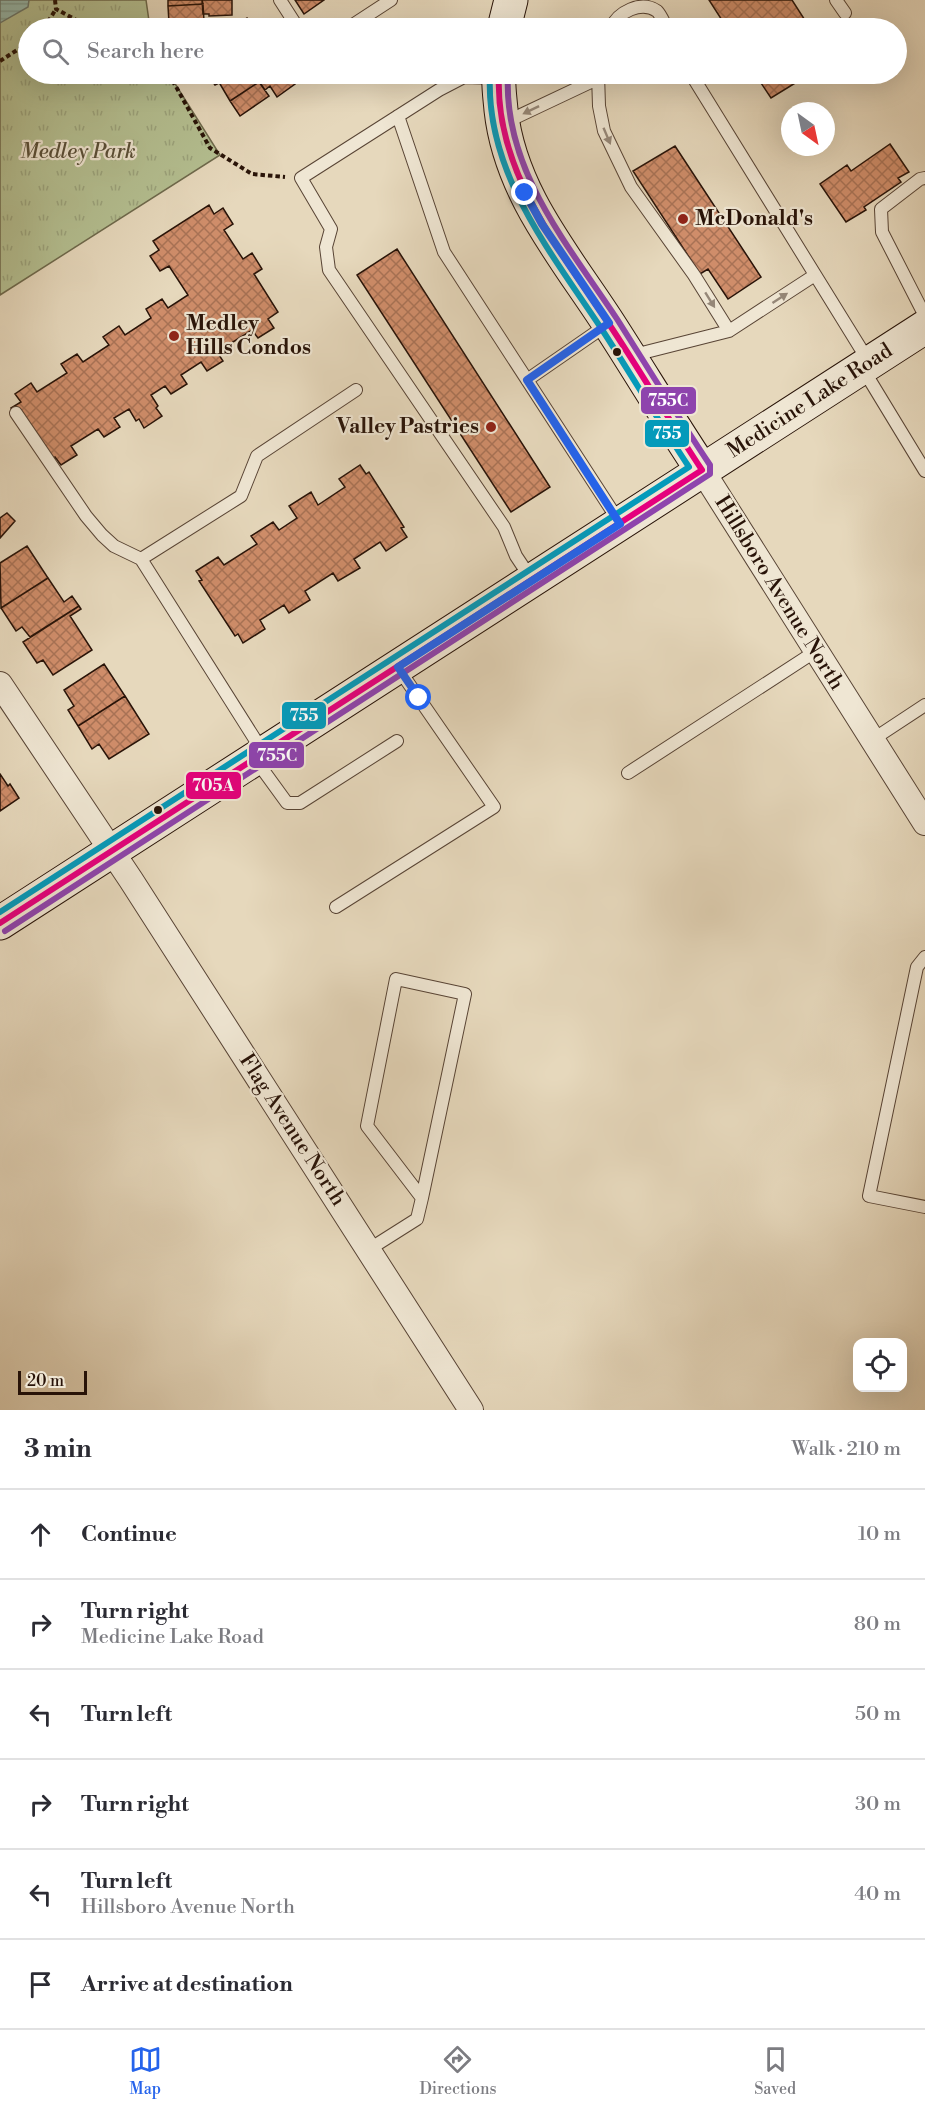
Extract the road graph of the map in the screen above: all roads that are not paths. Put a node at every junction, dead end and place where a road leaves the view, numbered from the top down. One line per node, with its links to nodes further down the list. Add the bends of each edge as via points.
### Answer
1 (280, 0): 6 (lane)
2 (391, 0): 7 (lane)
3 (511, 0): 8 (street)
4 (836, 0): 5 (lane)
5 (845, 13)
6 (292, 18)
7 (363, 18)
8 (506, 18)
9 (617, 18): 10 (lane, via 624,10 646,4)
10 (661, 18)
11 (453, 84): 16 (lane)
12 (500, 84): 17 (street, Hillsboro Avenue North)
13 (581, 84): 17 (lane, one-way to 17)
14 (598, 84): 22 (lane, one-way to 22, via 604,131 631,187)
15 (697, 84): 19 (lane)
16 (398, 116): 25 (lane, via 444,252); 32 (lane, via 301,178 331,229 326,247 329,270 504,527)
17 (503, 124): 20 (street, Hillsboro Avenue North, via 514,169 542,224)
18 (925, 178): 21 (lane, via 881,209 882,232)
19 (815, 274): 22 (lane, one-way to 19); 24 (lane)
20 (609, 323): 23 (street, Hillsboro Avenue North); 25 (lane)
21 (924, 327): 24 (street, Medicine Lake Road)
22 (729, 331): 23 (lane)
23 (629, 356): 28 (street, Hillsboro Avenue North)
24 (866, 365): 28 (street, Medicine Lake Road); 29 (lane)
25 (527, 380): 30 (lane)
26 (356, 390): 31 (lane, via 257,456 241,496)
27 (16, 413): 31 (lane, via 102,535)
28 (702, 470): 30 (street, Medicine Lake Road); 33 (street, Hillsboro Avenue North)
29 (925, 471)
30 (620, 524): 32 (street, Medicine Lake Road)
31 (141, 560): 40 (lane)
32 (532, 580): 34 (street, Medicine Lake Road)
33 (816, 651): 38 (street, Hillsboro Avenue North); 41 (lane)
34 (398, 667): 40 (street, Medicine Lake Road); 44 (lane, via 494,807)
35 (0, 684): 37 (street, Flag Avenue North)
36 (925, 705): 38 (lane)
37 (6, 709): 43 (street, Flag Avenue North)
38 (872, 740): 42 (street, Hillsboro Avenue North)
39 (397, 741): 40 (lane, via 300,803 287,803)
40 (259, 756): 43 (street, Medicine Lake Road)
41 (628, 772)
42 (925, 823)
43 (111, 852): 45 (street, Medicine Lake Road); 49 (street, Flag Avenue North)
44 (336, 907)
45 (0, 923)
46 (925, 957): 48 (lane, via 917,966 869,1196)
47 (422, 1198): 47 (lane, via 465,994 396,979 367,1126); 49 (lane, via 417,1219)
48 (925, 1207)
49 (369, 1250): 50 (street, Flag Avenue North)
50 (471, 1410)

